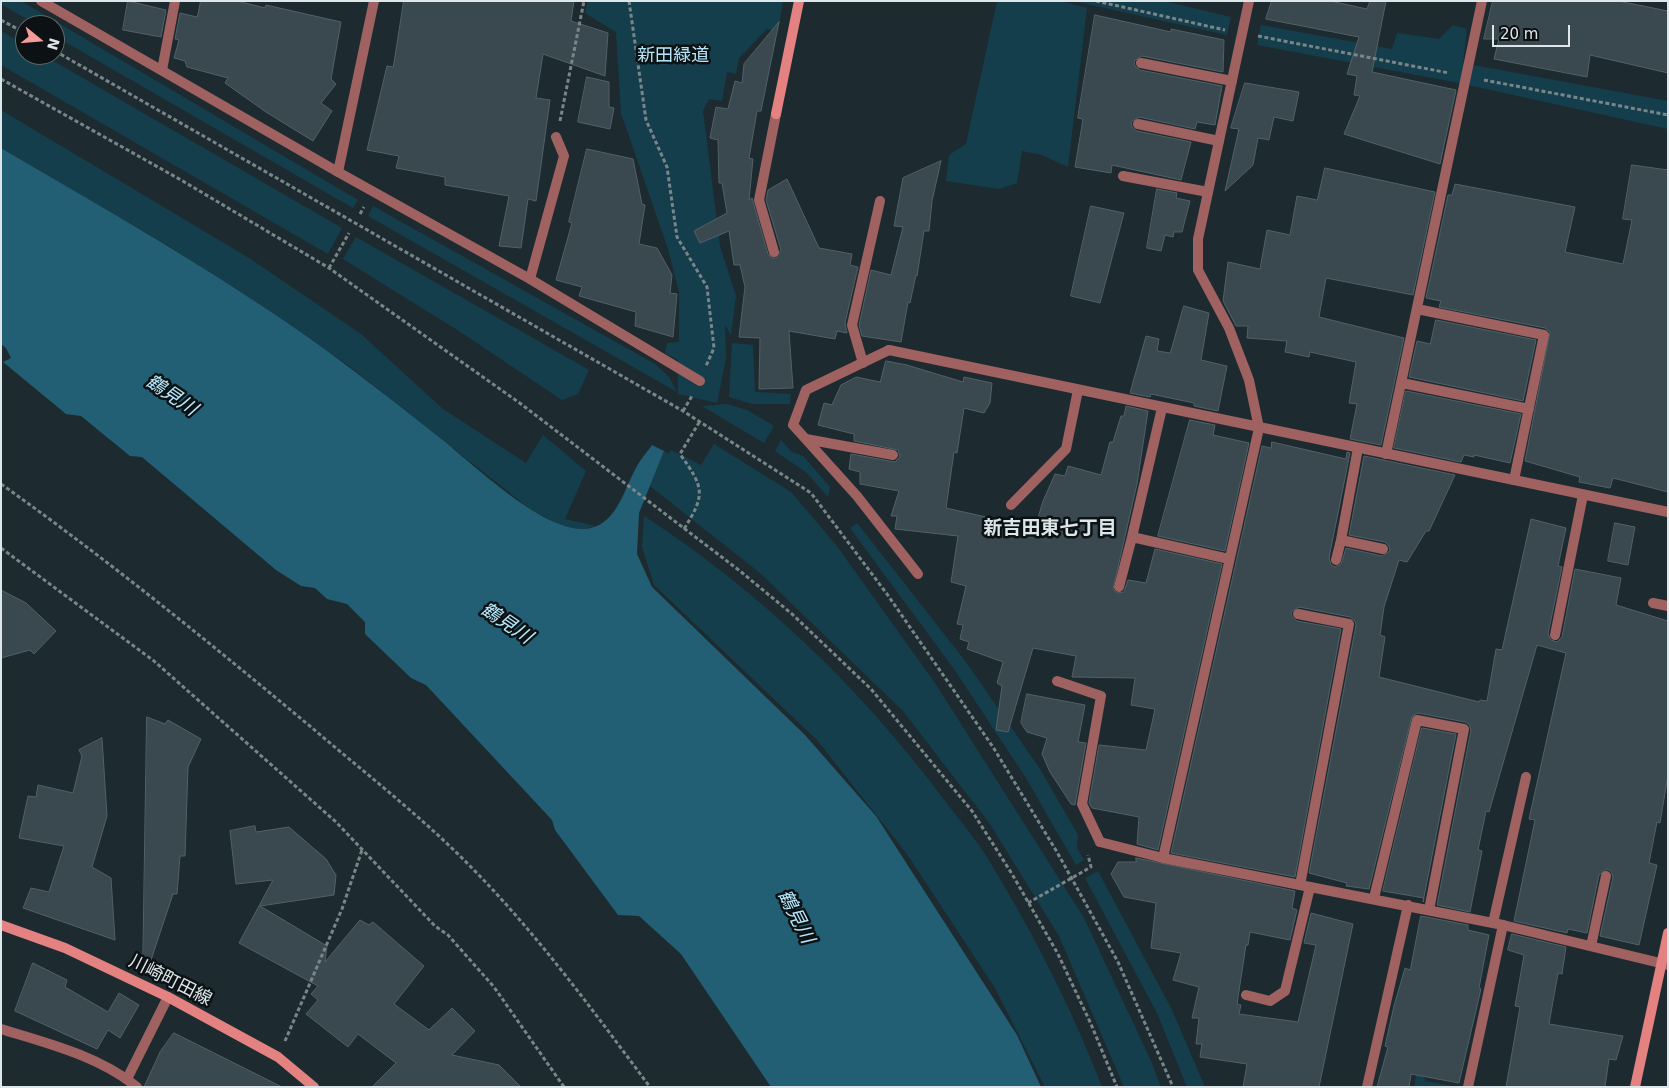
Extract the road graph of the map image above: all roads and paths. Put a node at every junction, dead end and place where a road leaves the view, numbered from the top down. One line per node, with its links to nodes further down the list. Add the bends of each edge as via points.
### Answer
1 (42, 1): 15 (street)
2 (175, 1): 15 (street)
3 (374, 1): 24 (street)
4 (584, 1): 22 (path)
5 (629, 1): 34 (path, via 646,120 667,167 677,237 707,287 714,348)
6 (799, 1): 19 (main road)
7 (1096, 1): 12 (path)
8 (1249, 1): 12 (street)
9 (1482, 1): 16 (street)
10 (1, 20): 11 (path)
11 (15, 28)
12 (1242, 33): 16 (path); 18 (street)
13 (65, 57): 39 (path)
14 (1141, 63): 18 (street)
15 (162, 70): 24 (street)
16 (1466, 76): 20 (path); 32 (street)
17 (1, 79): 30 (path)
18 (1232, 81): 23 (street)
19 (776, 114): 29 (street, via 759,200)
20 (1668, 115)
21 (1138, 124): 23 (street)
22 (556, 137): 31 (street, via 564,156)
23 (1219, 141): 26 (street)
24 (338, 172): 31 (street)
25 (1123, 176): 26 (street)
26 (1208, 192): 41 (street, via 1198,239 1198,270 1229,328 1249,380)
27 (880, 201): 33 (street, via 852,325)
28 (349, 233): 30 (path)
29 (774, 252)
30 (329, 268): 51 (path, via 521,404)
31 (530, 279): 34 (street)
32 (1417, 309): 35 (street); 38 (street, via 1544,335)
33 (862, 363): 36 (street, via 889,350); 42 (street, via 806,390 794,425)
34 (700, 381): 39 (path)
35 (1402, 383): 38 (street); 44 (street)
36 (1078, 390): 37 (street); 49 (street, via 1066,449)
37 (1162, 408): 41 (street); 52 (street)
38 (1529, 409): 46 (street)
39 (683, 411): 40 (path)
40 (700, 421): 51 (path, via 680,454 700,489 699,504); 70 (path, via 811,493 887,594 992,747)
41 (1259, 428): 43 (street); 56 (street)
42 (806, 439): 45 (street); 58 (street, via 857,496)
43 (1358, 448): 44 (street); 53 (street)
44 (1386, 454): 46 (street)
45 (893, 455)
46 (1514, 480): 48 (street)
47 (1, 484): 89 (path, via 54,521 251,677 417,817 472,868 550,955)
48 (1583, 495): 50 (street); 63 (street)
49 (1011, 505)
50 (1668, 512)
51 (683, 528): 73 (path, via 792,614 871,689 972,811)
52 (1132, 537): 56 (street); 59 (street)
53 (1341, 540): 55 (street); 57 (street)
54 (1, 548): 66 (path, via 154,661 336,822)
55 (1383, 549)
56 (1230, 559): 68 (street)
57 (1336, 560)
58 (918, 574)
59 (1119, 587)
60 (1653, 603): 61 (street)
61 (1668, 606)
62 (1298, 614): 71 (street, via 1349,624)
63 (1555, 635)
64 (1057, 681): 68 (street, via 1101,696 1082,804 1100,842)
65 (1526, 777): 76 (street)
66 (362, 850): 84 (path, via 342,909); 88 (path, via 435,926 448,935 494,987)
67 (1087, 852): 70 (path, via 1091,867)
68 (1163, 858): 71 (street)
69 (1606, 876): 79 (street)
70 (1071, 877): 73 (path); 91 (path, via 1118,962)
71 (1305, 886): 72 (street); 81 (street, via 1285,991 1270,1000)
72 (1374, 898): 74 (street); 75 (street, via 1417,720 1464,729)
73 (1028, 903): 90 (path, via 1058,954)
74 (1408, 905): 75 (street); 92 (street)
75 (1429, 910): 76 (street)
76 (1498, 924): 79 (street); 93 (street)
77 (1, 926): 82 (main road, 川崎町田線, via 65,948)
78 (1668, 933): 80 (main road)
79 (1590, 946): 80 (street)
80 (1664, 964): 94 (main road)
81 (1246, 995)
82 (168, 997): 84 (main road, 川崎町田線); 85 (street)
83 (1, 1029): 85 (street, via 72,1051)
84 (278, 1057): 87 (main road, 川崎町田線)
85 (127, 1079): 86 (street)
86 (137, 1087)
87 (314, 1087)
88 (564, 1087)
89 (650, 1087)
90 (1117, 1087)
91 (1173, 1087)
92 (1367, 1087)
93 (1468, 1087)
94 (1635, 1087)

